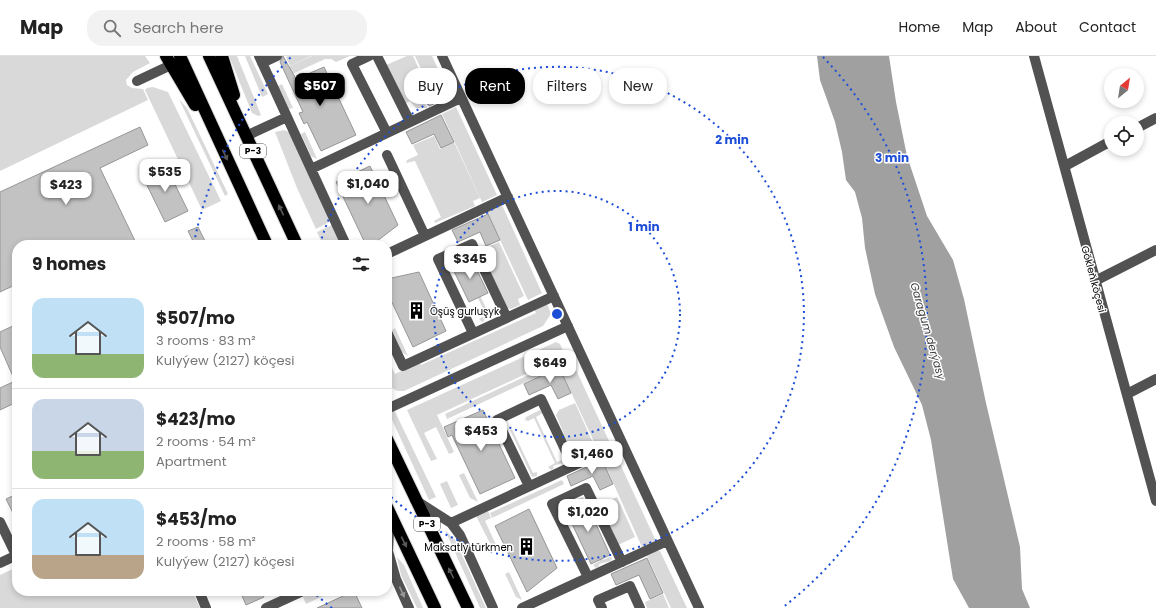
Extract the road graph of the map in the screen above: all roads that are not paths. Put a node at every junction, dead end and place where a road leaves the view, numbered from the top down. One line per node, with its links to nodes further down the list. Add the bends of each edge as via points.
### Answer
1 (180, 56): 19 (highway, P-3)
2 (209, 56): 18 (highway, P-3)
3 (222, 56): 18 (highway)
4 (277, 56): 10 (street)
5 (369, 56): 17 (street, via 352,64)
6 (377, 56): 15 (street)
7 (442, 56): 12 (street)
8 (1034, 56): 22 (street, Gökleň köçesi)
9 (168, 60): 11 (street); 19 (highway)
10 (260, 60): 13 (street)
11 (137, 81)
12 (461, 98): 15 (street); 24 (street)
13 (287, 117): 18 (street); 23 (street)
14 (1156, 118): 16 (street)
15 (410, 122): 17 (street)
16 (1144, 124)
17 (387, 133): 23 (street)
18 (246, 136): 27 (highway, P-3, one-way to 18)
19 (216, 137): 26 (highway, P-3, one-way to 26)
20 (1104, 145): 22 (street)
21 (387, 155): 25 (street)
22 (1065, 166): 31 (street, Gökleň köçesi)
23 (311, 169): 28 (street)
24 (508, 197): 25 (street); 32 (street)
25 (425, 236): 30 (street)
26 (265, 240)
27 (295, 240)
28 (344, 240)
29 (1156, 250): 31 (street)
30 (392, 252)
31 (1094, 281): 38 (street, Gökleň köçesi)
32 (554, 296): 33 (street); 34 (street)
33 (507, 318): 35 (street); 35 (street, via 472,244 438,259)
34 (568, 326): 39 (street); 40 (street)
35 (473, 333): 36 (street, via 403,366)
36 (392, 343)
37 (1156, 379): 38 (street)
38 (1127, 394): 45 (street, Gökleň köçesi)
39 (392, 407)
40 (622, 443): 42 (street); 49 (street)
41 (392, 450): 44 (highway, P-3)
42 (573, 466): 43 (street); 43 (street, via 541,399 497,420)
43 (529, 486): 48 (street)
44 (415, 500): 48 (street); 62 (highway, P-3, one-way to 44)
45 (1156, 501)
46 (392, 518): 61 (highway, P-3, one-way to 61)
47 (0, 522): 50 (street)
48 (451, 523): 63 (street, via 460,535)
49 (668, 541): 52 (street); 67 (street)
50 (12, 545)
51 (12, 557): 53 (street)
52 (622, 562): 55 (street); 55 (street, via 586,488 552,504)
53 (0, 563)
54 (392, 566): 60 (street, one-way to 60)
55 (588, 577): 64 (street)
56 (201, 596): 58 (street)
57 (292, 596): 59 (street)
58 (206, 608)
59 (266, 608)
60 (410, 608)
61 (435, 608)
62 (468, 608)
63 (493, 608)
64 (522, 608)
65 (602, 608): 66 (street, via 598,600 630,586)
66 (640, 608)
67 (699, 608)

